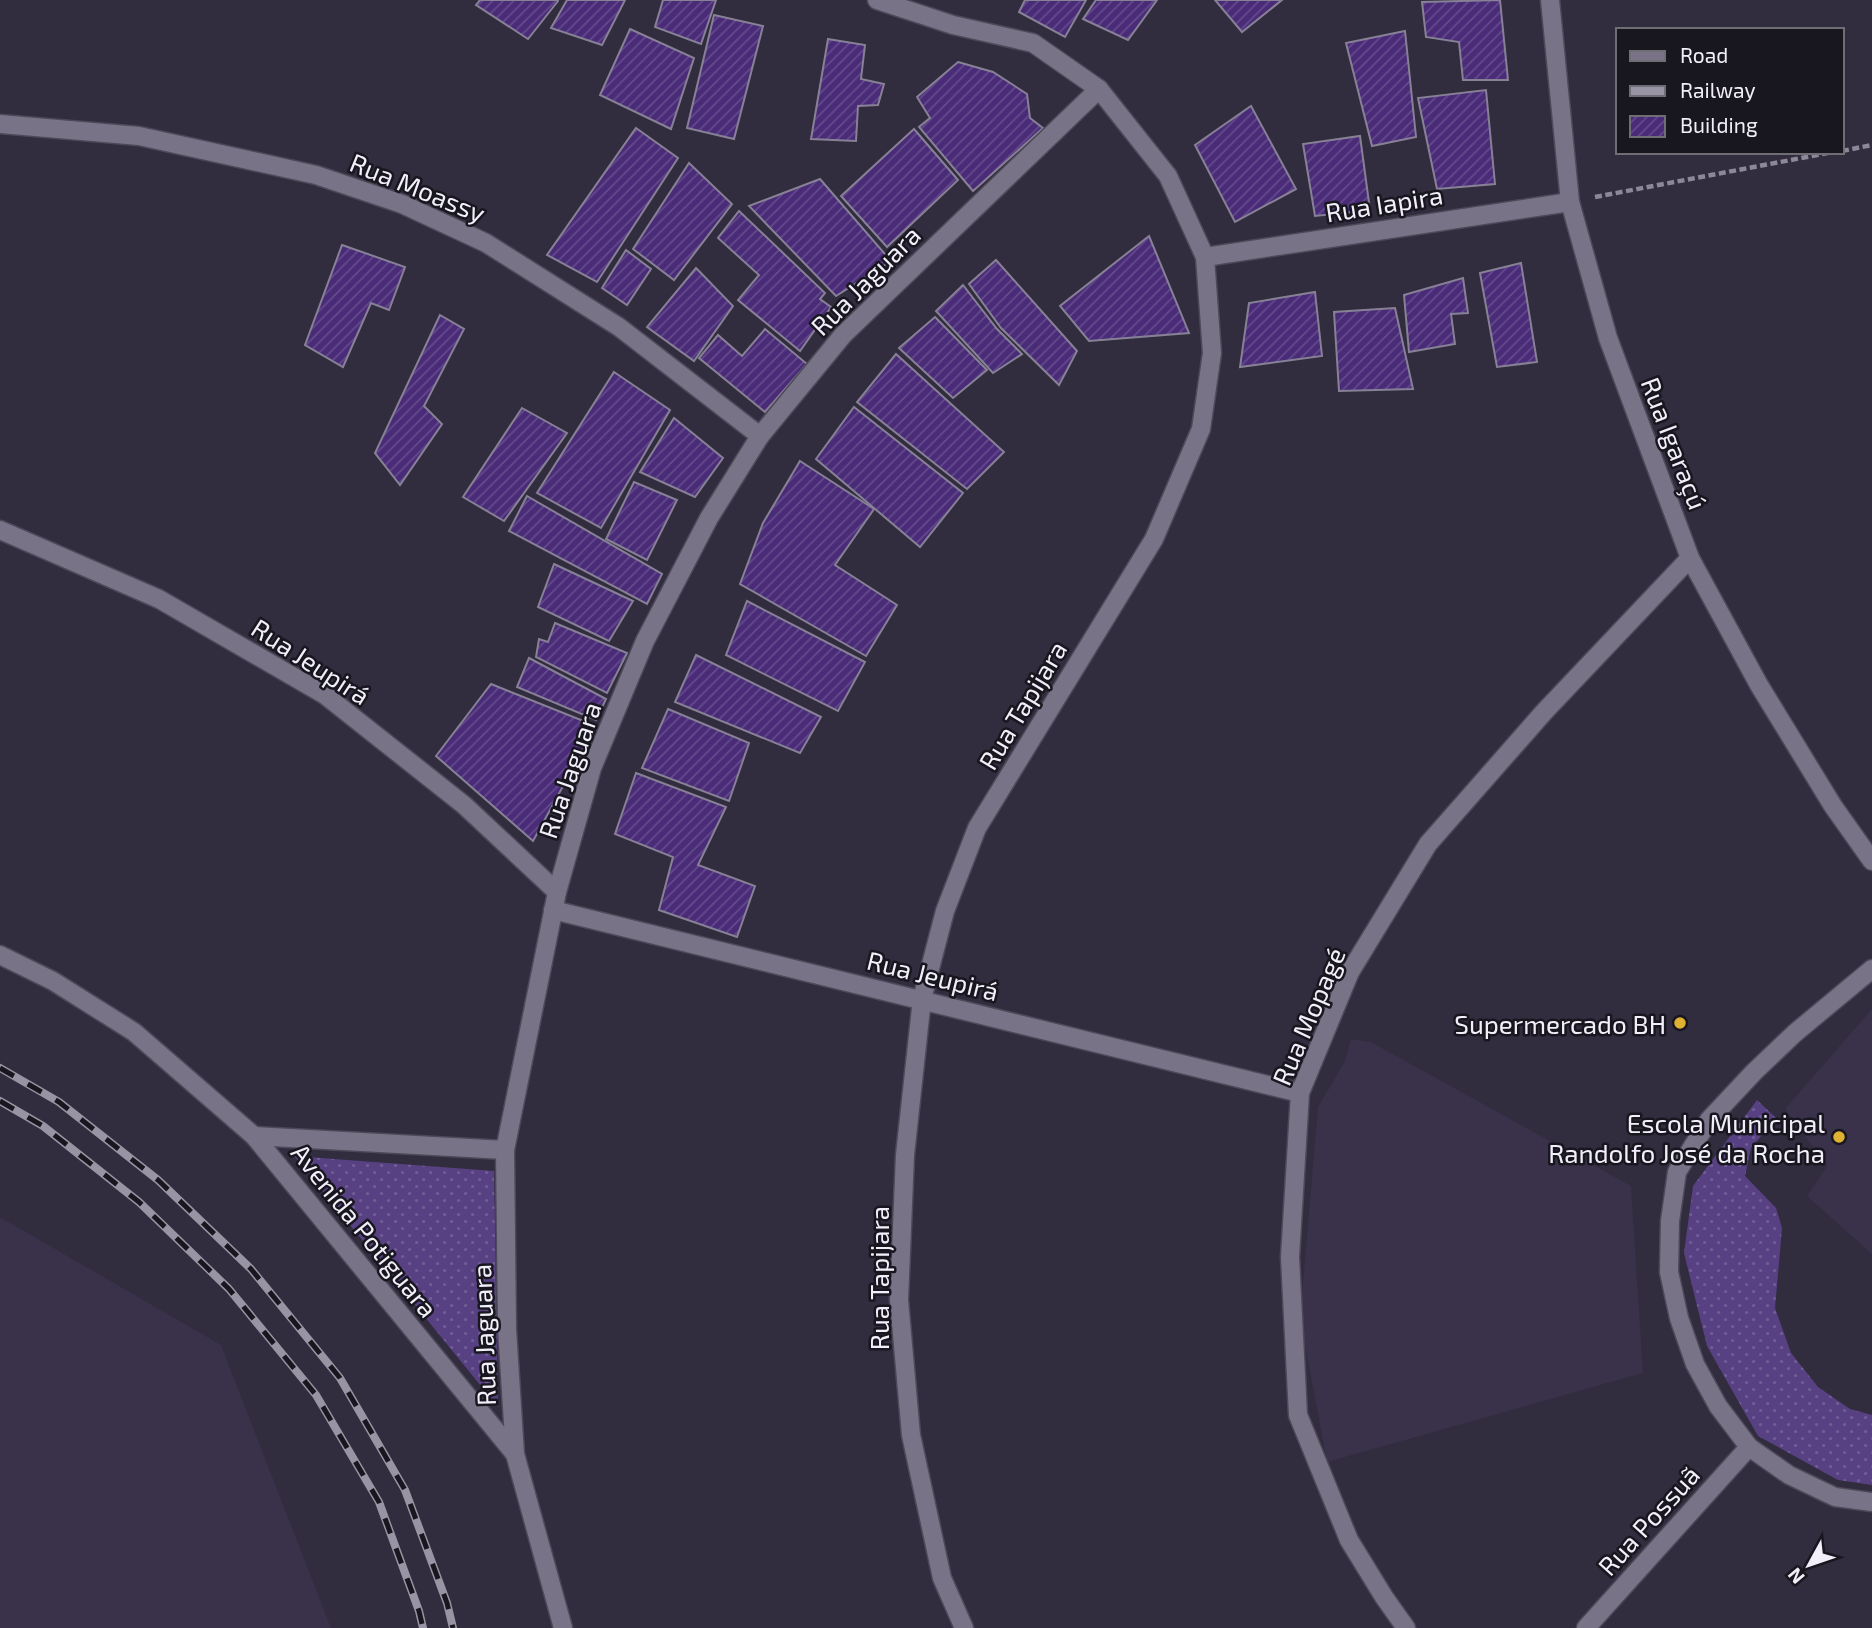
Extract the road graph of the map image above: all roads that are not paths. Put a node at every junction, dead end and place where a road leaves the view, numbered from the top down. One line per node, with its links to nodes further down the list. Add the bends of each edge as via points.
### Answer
1 (877, 0): 3 (street, Rua Tapijara, via 953,25 1033,43)
2 (1550, 0): 5 (street, Rua Igaraçú)
3 (1099, 89): 6 (street, Rua Tapijara, via 1168,176); 7 (street, Rua Jaguara, via 843,335)
4 (0, 124): 7 (street, Rua Moassy, via 139,136 316,175 402,204 486,243 619,327)
5 (1570, 202): 6 (street, Rua Iapira); 9 (street, Rua Igaraçú, via 1608,338)
6 (1205, 257): 15 (street, Rua Tapijara, via 1212,354 1201,429 1154,539 977,828 945,911)
7 (760, 436): 11 (street, Rua Jaguara, via 709,518 645,641 592,768)
8 (0, 530): 11 (street, Rua Jeupirá, via 159,599 325,695 464,805)
9 (1690, 558): 10 (street, Rua Igaraçú, via 1759,685); 16 (street, Rua Mopagé, via 1544,712 1428,844 1350,972)
10 (1872, 862)
11 (556, 892): 12 (street, Rua Jaguara)
12 (553, 910): 15 (street, Rua Jeupirá); 18 (street, Rua Jaguara)
13 (0, 955): 17 (street, Avenida Potiguara, via 53,981 134,1032)
14 (1872, 969): 19 (street, via 1754,1072 1709,1120 1677,1172 1669,1272 1679,1318 1695,1364 1718,1406)
15 (922, 999): 16 (street, Rua Jeupirá); 23 (street, Rua Tapijara, via 905,1155 899,1300 911,1435 942,1578)
16 (1300, 1093): 24 (street, Rua Mopagé, via 1290,1257 1298,1415 1349,1540)
17 (254, 1136): 18 (street, Avenida Potiguara); 20 (street, Avenida Potiguara)
18 (505, 1150): 20 (street, Rua Jaguara, via 507,1329)
19 (1749, 1447): 21 (street, via 1789,1475 1835,1497); 25 (street, Rua Possuã)
20 (515, 1454): 22 (street, Rua Jaguara)
21 (1872, 1502)
22 (563, 1628)
23 (964, 1628)
24 (1406, 1628)
25 (1586, 1628)

